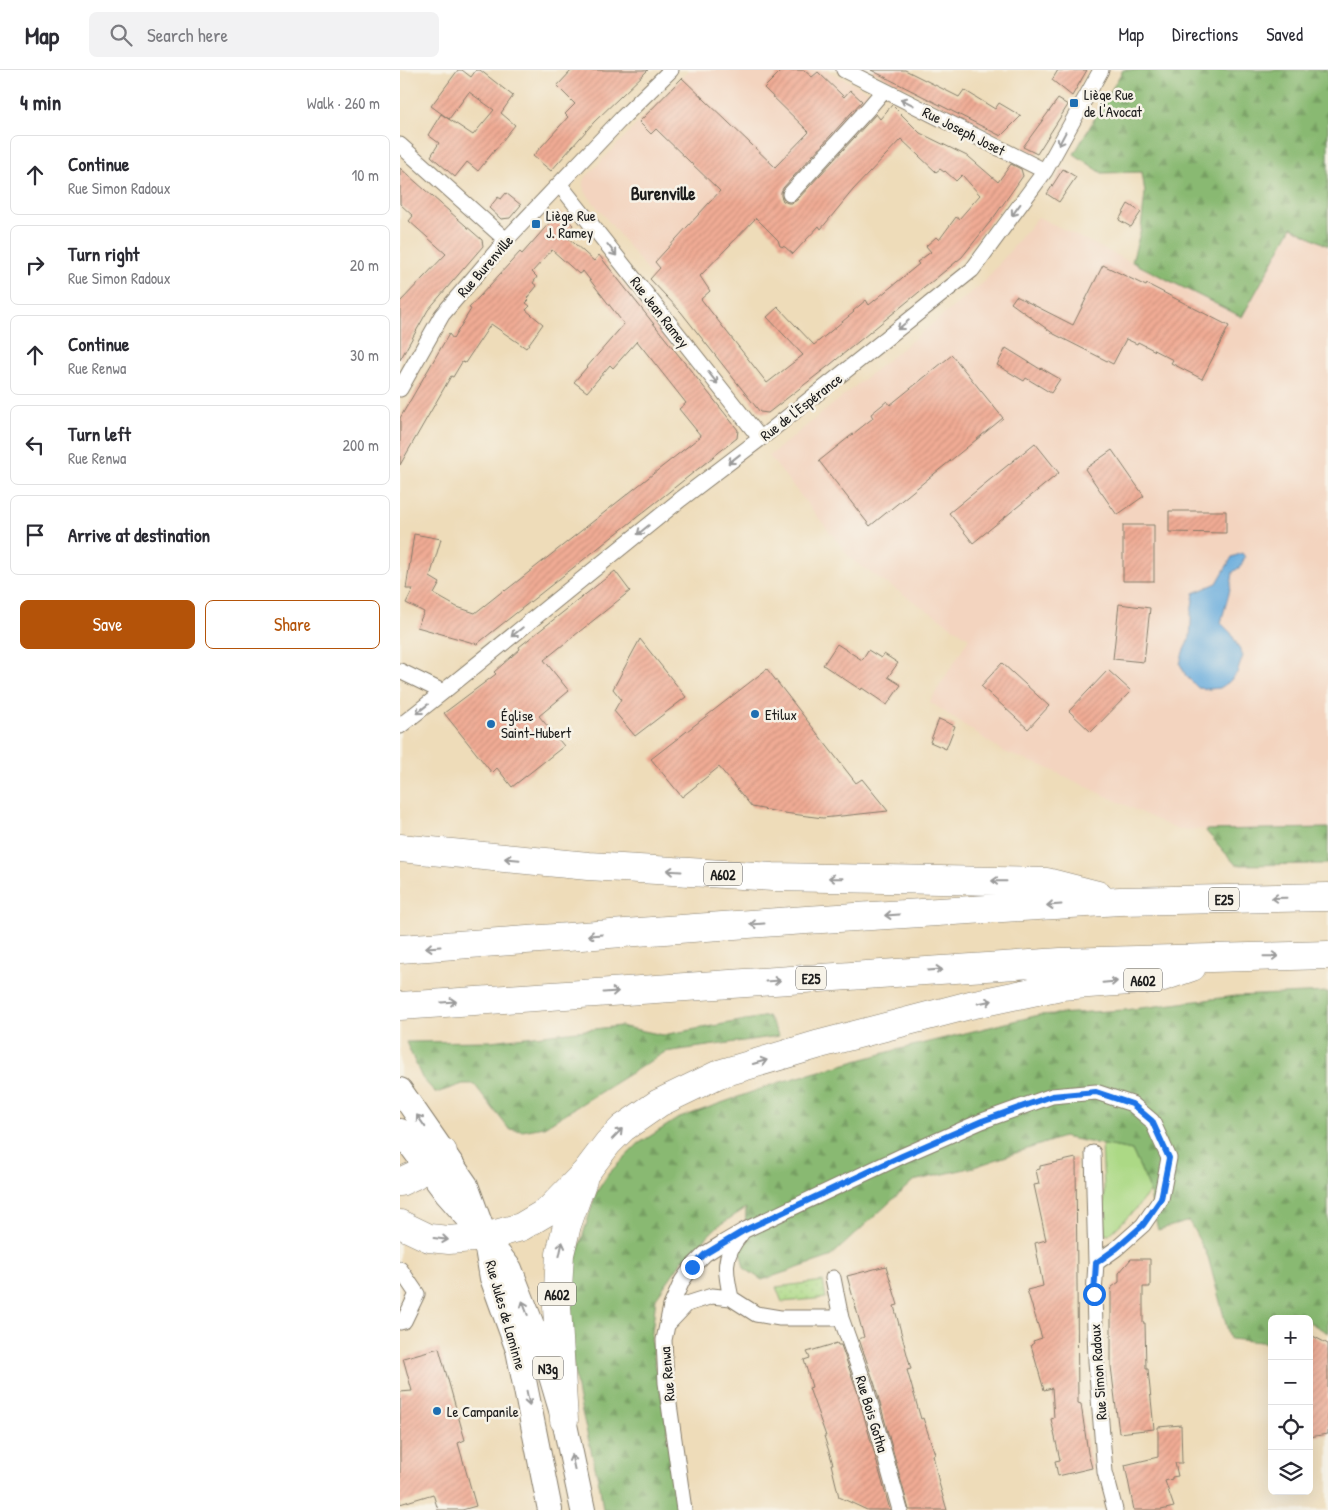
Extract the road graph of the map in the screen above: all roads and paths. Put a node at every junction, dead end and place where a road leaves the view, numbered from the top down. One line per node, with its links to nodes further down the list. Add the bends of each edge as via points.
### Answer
1 (671, 70): 7 (street, Rue Burenville)
2 (844, 70): 4 (street, Rue Joseph Joset)
3 (1101, 70): 6 (street, Rue de l'Espérance, one-way to 6)
4 (884, 90): 6 (street, Rue Joseph Joset, one-way to 4); 8 (street)
5 (400, 145): 9 (street)
6 (1045, 171): 11 (street, Rue de l'Espérance, one-way to 11, via 972,270)
7 (560, 185): 9 (street, Rue Burenville); 11 (street, Rue Jean Ramey, one-way to 11)
8 (790, 194)
9 (506, 240): 10 (street, Rue Burenville, via 442,315)
10 (400, 389)
11 (760, 438): 13 (street, Rue de l'Espérance, one-way to 13)
12 (400, 670): 13 (street)
13 (443, 692): 14 (street, Rue de l'Espérance, one-way to 14)
14 (400, 726)
15 (400, 848): 17 (highway, A602, one-way to 15, via 1047,882 773,877 588,866)
16 (1328, 897): 17 (highway, E25, one-way to 17)
17 (1120, 901): 18 (highway, E25, one-way to 18)
18 (400, 949)
19 (1328, 955): 20 (highway, E25, one-way to 19)
20 (1222, 957): 21 (highway, E25, one-way to 20, via 1061,962); 26 (highway, A602, one-way to 20, via 623,1128 659,1103 719,1074 970,1005 1061,986 1156,978)
21 (400, 1006)
22 (400, 1090): 25 (main road, Rue Jules de Laminne, one-way to 22)
23 (400, 1131): 25 (main road, Rue Jules de Laminne)
24 (1093, 1153): 31 (street, Rue Simon Radoux)
25 (435, 1159): 27 (highway); 30 (main road, Rue Jules de Laminne)
26 (586, 1172): 30 (highway, A602, via 548,1211 521,1227); 38 (highway, A602, one-way to 26, via 557,1307 560,1254)
27 (400, 1182)
28 (400, 1224): 30 (highway, A602, one-way to 30, via 429,1238)
29 (745, 1230): 31 (street, Rue Renwa, via 982,1121 1052,1096 1096,1092 1132,1104 1152,1121 1169,1158 1161,1199 1143,1225); 34 (street, via 732,1245 727,1259 726,1276); 37 (street, Rue Renwa, via 705,1254 692,1267 676,1292)
30 (485, 1237): 38 (main road, Rue Jules de Laminne / N3g, one-way to 30, via 548,1366 510,1269); 39 (main road, Rue Jules de Laminne / N3g, one-way to 39, via 492,1278 518,1350)
31 (1096, 1263): 43 (street, Rue Simon Radoux, via 1096,1361 1105,1472)
32 (400, 1269): 36 (street, via 417,1294 404,1321)
33 (833, 1278): 35 (street, Rue Bois Gotha)
34 (731, 1298): 35 (street, via 756,1314 780,1318); 37 (street, via 712,1296 687,1304)
35 (841, 1318): 42 (street, Rue Bois Gotha, via 866,1388)
36 (400, 1322)
37 (667, 1326): 41 (street, Rue Renwa, via 664,1361)
38 (564, 1420): 40 (main road, Rue Jules de Laminne / N3g, one-way to 38)
39 (550, 1510)
40 (584, 1510)
41 (684, 1510)
42 (900, 1510)
43 (1115, 1510)

